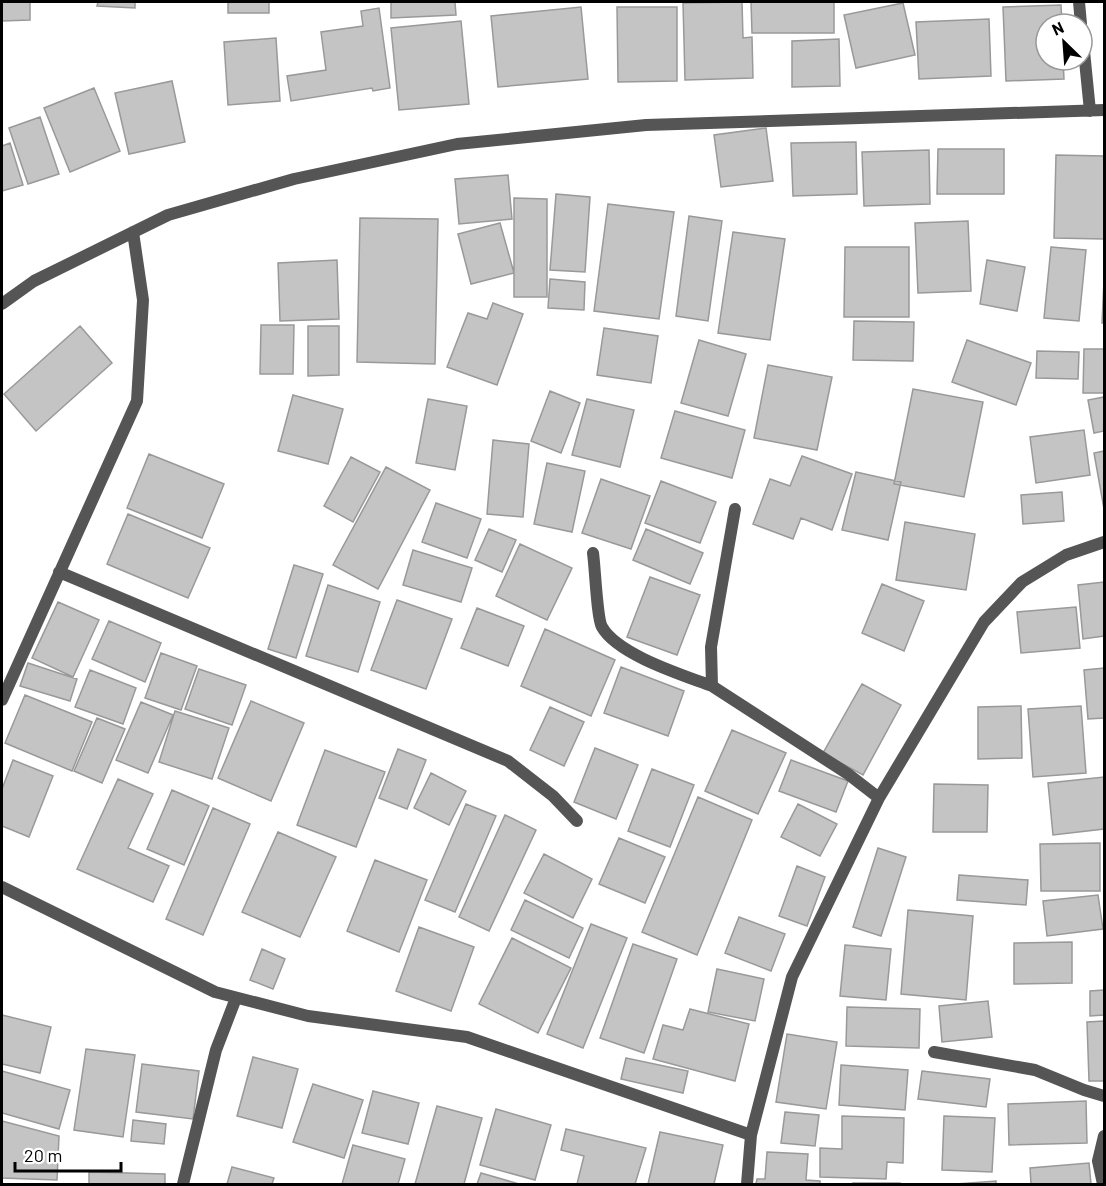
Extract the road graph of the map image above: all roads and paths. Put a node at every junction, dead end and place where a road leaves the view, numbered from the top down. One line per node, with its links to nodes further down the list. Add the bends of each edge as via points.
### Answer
1 (1086, 72): 3 (street)
2 (1104, 110): 3 (street)
3 (1090, 111): 4 (street, via 646,125 457,144 294,178 168,215)
4 (134, 232): 5 (street, via 34,281); 9 (street, via 143,300 137,401)
5 (2, 304)
6 (735, 509): 10 (street, via 711,647)
7 (1104, 542): 12 (street, via 1066,555 1022,582 984,622)
8 (593, 553): 10 (street, via 601,626 617,644 650,662)
9 (59, 572): 11 (street); 13 (street, via 508,761 553,796)
10 (712, 686): 12 (street)
11 (2, 700)
12 (879, 798): 18 (street, via 792,977)
13 (577, 821)
14 (2, 887): 15 (street, via 215,992)
15 (236, 998): 18 (street, via 308,1016 467,1037); 20 (street, via 216,1050)
16 (934, 1052): 17 (street, via 1035,1070)
17 (1104, 1096)
18 (751, 1135): 21 (street)
19 (1104, 1136): 22 (street, via 1098,1161)
20 (183, 1185)
21 (747, 1185)
22 (1103, 1185)

